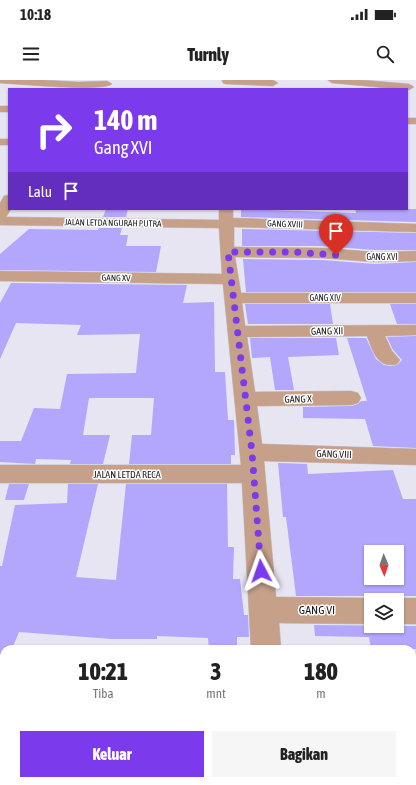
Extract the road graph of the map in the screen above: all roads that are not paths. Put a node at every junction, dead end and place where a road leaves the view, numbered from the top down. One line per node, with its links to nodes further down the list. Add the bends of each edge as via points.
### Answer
1 (0, 80): 3 (street)
2 (332, 80): 9 (street)
3 (24, 81): 7 (street); 8 (street)
4 (225, 83): 5 (street)
5 (273, 83)
6 (107, 84): 7 (street)
7 (77, 87)
8 (17, 88)
9 (410, 88)
10 (8, 201): 11 (street)
11 (0, 216)
12 (226, 219): 13 (street, JALAN LETDA NGURAH PUTRA); 14 (street, GANG XVIII); 15 (street)
13 (0, 221)
14 (416, 228)
15 (228, 252): 16 (street, GANG XVI); 18 (street)
16 (416, 256)
17 (0, 276): 18 (street, GANG XV)
18 (233, 288): 19 (street, GANG XIV); 22 (street)
19 (416, 298)
20 (373, 330): 21 (street, GANG XII); 22 (street, GANG XII); 23 (street, via 384,354)
21 (416, 330)
22 (238, 332): 25 (street)
23 (390, 360)
24 (351, 398): 25 (street, GANG X)
25 (246, 399): 26 (street)
26 (252, 452): 27 (street, GANG VIII); 29 (street)
27 (416, 457)
28 (0, 474): 29 (street, JALAN LETDA RECA)
29 (254, 474): 30 (street)
30 (263, 610): 31 (street, GANG VI); 34 (street)
31 (364, 611)
32 (404, 611): 33 (street)
33 (416, 611)
34 (266, 645)

